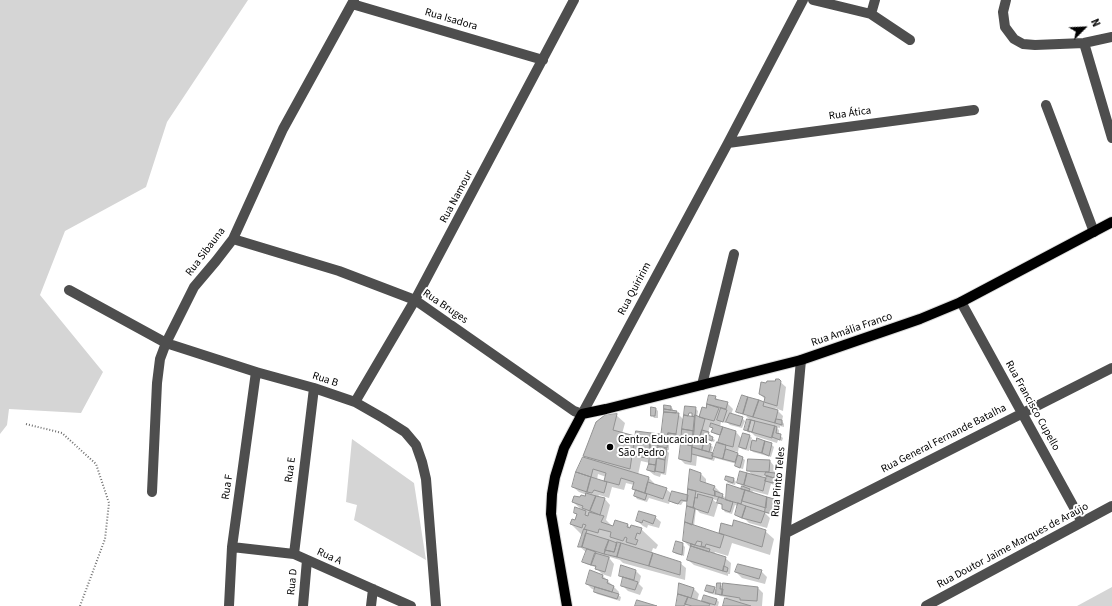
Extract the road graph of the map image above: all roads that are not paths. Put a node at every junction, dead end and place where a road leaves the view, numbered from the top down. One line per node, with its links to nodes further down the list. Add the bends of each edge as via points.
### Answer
1 (574, 0): 11 (street, Rua Namour)
2 (803, 0): 15 (street, Rua Quiririm)
3 (813, 0): 7 (street)
4 (875, 0): 7 (street)
5 (1006, 0): 10 (street, via 1003,12 1005,27 1014,39 1023,44)
6 (353, 2): 11 (street, Rua Isadora); 18 (street, Rua Sibauna, via 283,129)
7 (871, 14): 9 (street)
8 (1112, 37): 10 (street)
9 (910, 40)
10 (1084, 43): 14 (street)
11 (543, 60): 21 (street, Rua Namour)
12 (1046, 104): 17 (street)
13 (974, 110): 15 (street, Rua Ática)
14 (1112, 138)
15 (728, 143): 31 (street, Rua Quiririm)
16 (1112, 222): 17 (main road, Rua Amália Franco)
17 (1094, 232): 22 (main road, Rua Amália Franco)
18 (233, 239): 21 (street, Rua Bruges, via 339,271); 23 (street, Rua Sibauna, via 194,287)
19 (734, 254): 27 (street)
20 (69, 290): 23 (street, Rua B)
21 (415, 300): 29 (street, Rua Namour); 31 (street, Rua Bruges, via 574,412)
22 (961, 302): 24 (main road, Rua Amália Franco, via 920,319); 30 (street, Rua Francisco Cupello)
23 (166, 343): 26 (street, Rua B); 32 (street, Rua Sibauna, via 160,359 157,383)
24 (801, 360): 27 (main road, Rua Amália Franco); 35 (street, Rua Pinto Teles)
25 (1112, 368): 30 (street, Rua General Fernande Batalha)
26 (256, 372): 28 (street, Rua B); 36 (street, Rua F)
27 (702, 385): 31 (main road, Rua Amália Franco)
28 (314, 388): 29 (street, Rua B); 37 (street, Rua E)
29 (355, 402): 44 (street, Rua B, via 405,432 416,445 426,479)
30 (1023, 413): 34 (street, Rua Francisco Cupello); 35 (street, Rua General Fernande Batalha)
31 (582, 414): 45 (main road, Rua Quiririm, via 564,448 552,494 552,514)
32 (152, 492)
33 (1112, 506): 34 (street, Rua Doutor Jaime Marques de Araújo)
34 (1082, 522): 47 (street, Rua Doutor Jaime Marques de Araújo)
35 (786, 533): 46 (street, Rua Pinto Teles)
36 (232, 547): 37 (street, Rua A); 40 (street, Rua F)
37 (294, 554): 38 (street, Rua A)
38 (307, 560): 39 (street, Rua A); 41 (street, Rua D)
39 (373, 589): 42 (street); 43 (street, Rua A)
40 (229, 606)
41 (303, 606)
42 (371, 606)
43 (411, 606)
44 (436, 606)
45 (567, 606)
46 (779, 606)
47 (928, 606)

